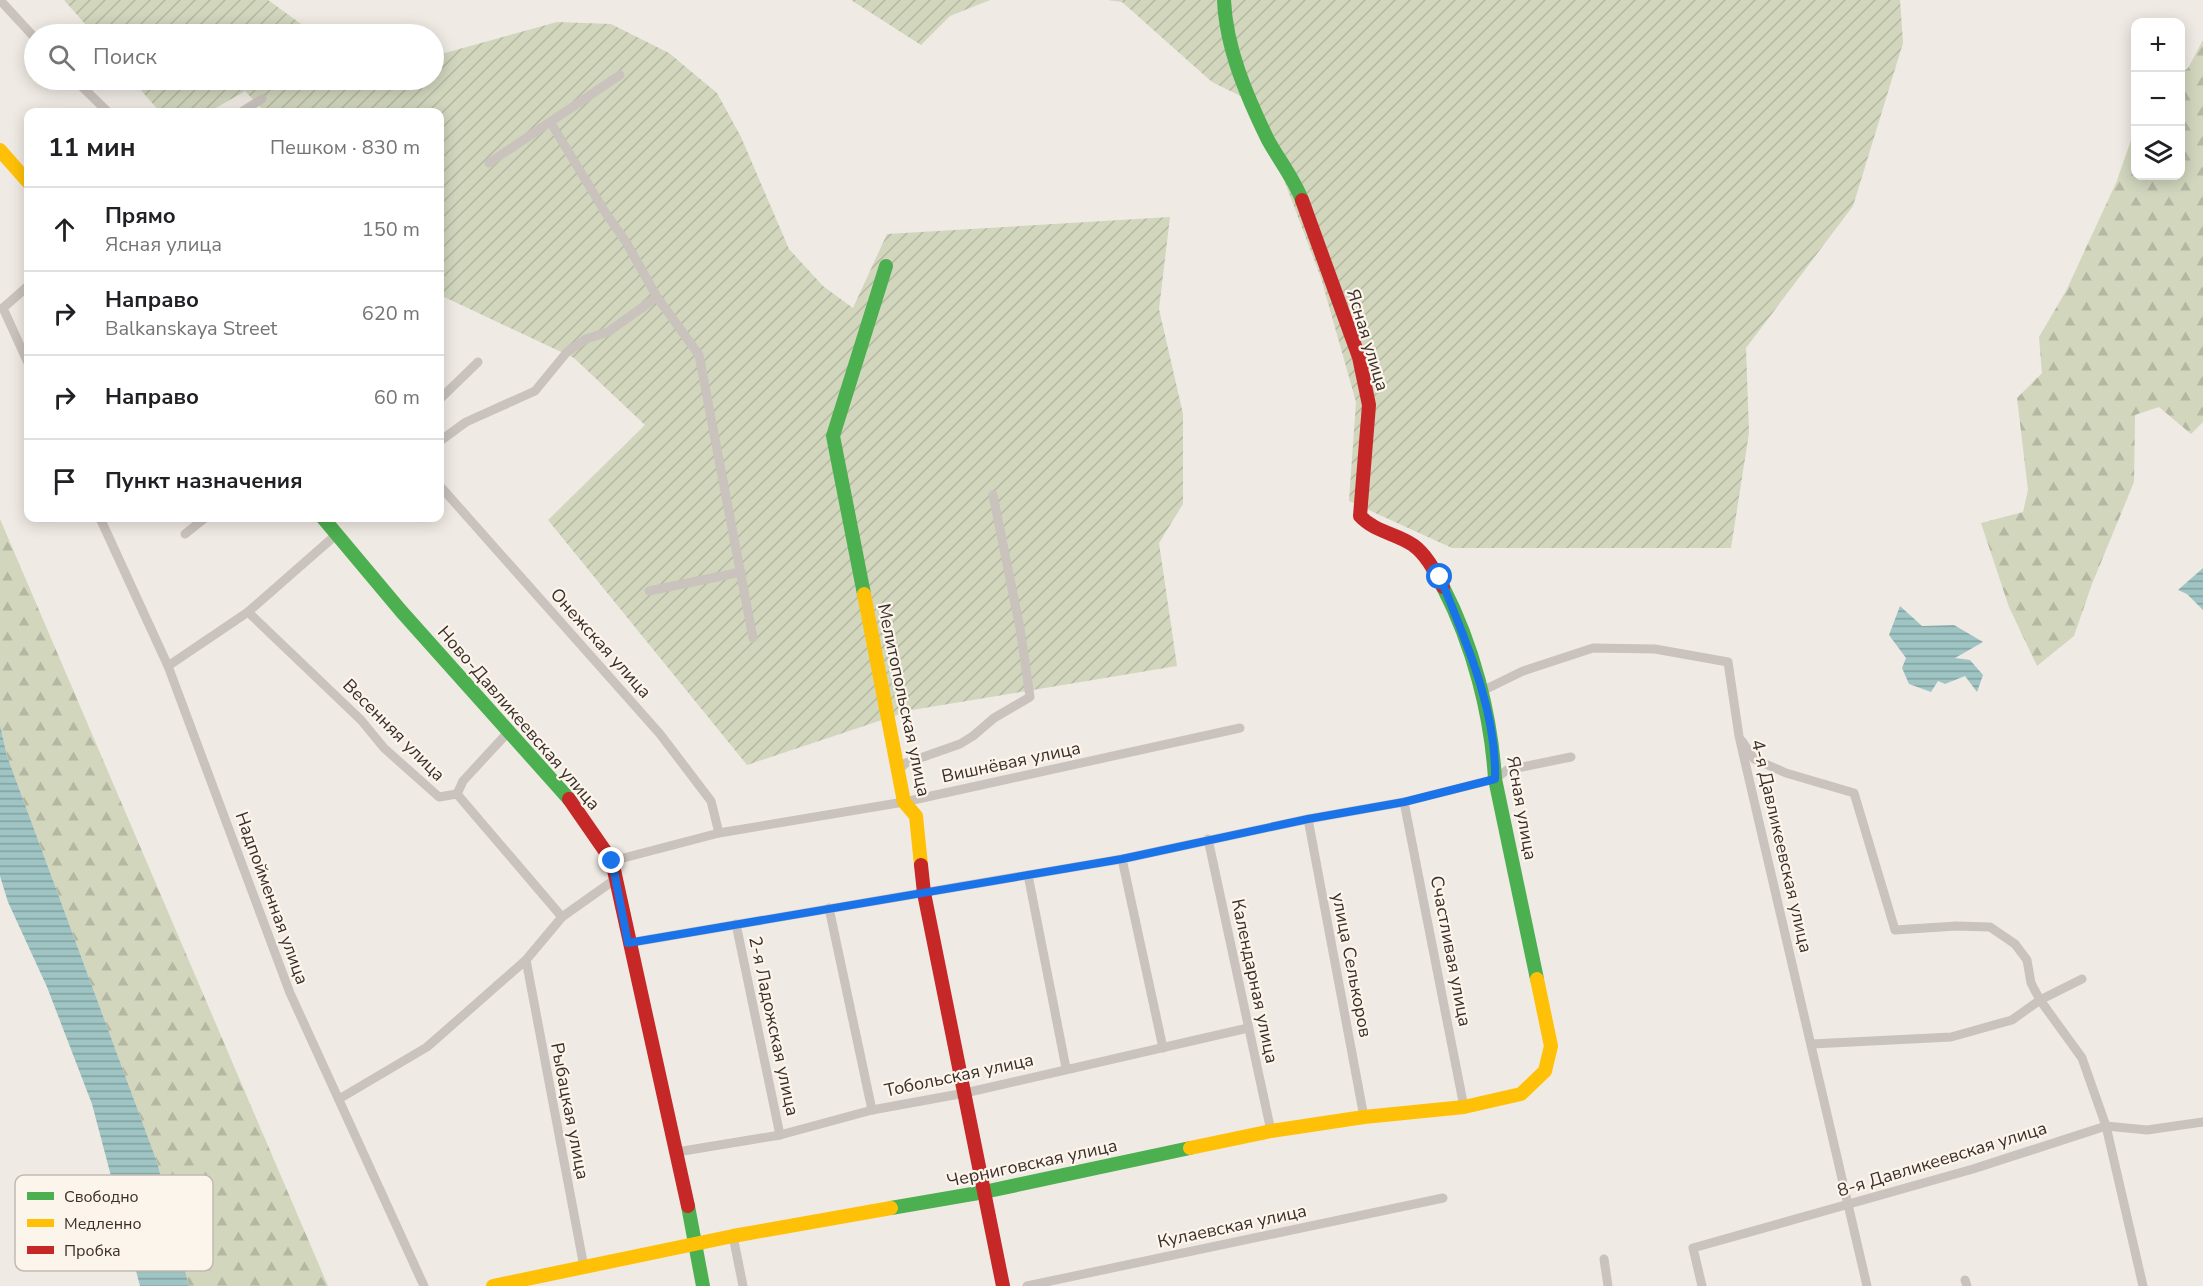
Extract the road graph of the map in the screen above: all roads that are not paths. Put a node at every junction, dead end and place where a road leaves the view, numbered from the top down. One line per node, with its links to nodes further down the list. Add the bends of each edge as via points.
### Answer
1 (0, 0): 3 (street)
2 (1224, 2): 31 (street, Ясная улица, via 1225,24 1236,62 1269,139 1300,195 1359,357 1369,405 1360,516 1367,526 1419,550 1440,577)
3 (24, 26)
4 (620, 75): 9 (street)
5 (85, 90): 7 (street)
6 (262, 99): 8 (street)
7 (104, 108)
8 (247, 108)
9 (551, 123): 11 (street); 15 (street)
10 (0, 150): 12 (street)
11 (489, 163)
12 (24, 177)
13 (886, 266): 36 (street, Мелитопольская улица, via 833,436)
14 (24, 290): 16 (street, via 3,308)
15 (657, 297): 19 (street, via 608,332 586,339 567,352 536,391 466,422); 26 (street, via 699,355)
16 (24, 354)
17 (478, 362): 18 (street)
18 (444, 396)
19 (444, 438)
20 (444, 491): 42 (street, Онежская улица, via 660,734 711,801)
21 (993, 495): 36 (street, via 1030,697 973,736 906,763)
22 (102, 522): 30 (street, Надпойменная улица)
23 (200, 522): 25 (street)
24 (330, 524): 28 (street); 33 (street, Ново-Давликеевская улица, via 400,610)
25 (185, 534)
26 (741, 572): 27 (street); 29 (street)
27 (649, 591)
28 (248, 612): 30 (street); 38 (street, Весенняя улица, via 438,797)
29 (753, 638)
30 (168, 666): 62 (street, Надпойменная улица, via 290,993)
31 (1482, 691): 34 (street, 4-я Давликеевская улица, via 1523,671 1593,648 1655,649 1728,662); 37 (street, Ясная улица)
32 (1240, 728): 39 (street, Вишнёвая улица)
33 (510, 730): 38 (street, via 463,781); 45 (street, Ново-Давликеевская улица, via 581,813)
34 (1739, 736): 55 (street, via 1754,759 1854,793 1895,930 1990,927 2015,944 2027,960 2031,983); 57 (street, 4-я Давликеевская улица)
35 (1570, 757): 37 (street, via 1507,770)
36 (898, 770): 39 (street, Мелитопольская улица)
37 (1495, 779): 40 (street); 58 (street, Ясная улица)
38 (457, 794): 50 (street, Весенняя улица)
39 (904, 802): 42 (street, Вишнёвая улица); 48 (street, Мелитопольская улица, via 916,816)
40 (1404, 802): 41 (street); 63 (street, Счастливая улица)
41 (1308, 819): 43 (street); 65 (street, улица Селькоров)
42 (719, 833): 45 (street, Вишнёвая улица)
43 (1208, 839): 44 (street); 56 (street, Календарная улица)
44 (1122, 859): 46 (street); 59 (street)
45 (612, 861): 47 (street, Ново-Давликеевская улица)
46 (1028, 875): 48 (street); 60 (street)
47 (617, 878): 50 (street); 52 (street, Ново-Давликеевская улица)
48 (924, 893): 49 (street); 61 (street, Мелитопольская улица)
49 (829, 908): 51 (street); 64 (street)
50 (562, 917): 53 (street)
51 (736, 924): 52 (street); 69 (street, 2-я Ладожская улица)
52 (628, 943): 70 (street, Ново-Давликеевская улица)
53 (526, 960): 62 (street, via 427,1047); 77 (street, Рыбацкая улица)
54 (2082, 979): 55 (street)
55 (2040, 1000): 57 (street, via 2012,1020 1951,1037); 67 (street, via 2082,1058)
56 (1248, 1028): 59 (street, Тобольская улица); 68 (street, Календарная улица)
57 (1812, 1044): 73 (street, 4-я Давликеевская улица)
58 (1551, 1046): 63 (street, Черниговская улица, via 1545,1071 1521,1094)
59 (1162, 1048): 60 (street, Тобольская улица)
60 (1066, 1068): 61 (street, Тобольская улица)
61 (965, 1093): 64 (street, Тобольская улица); 71 (street, Мелитопольская улица)
62 (339, 1100): 78 (street, Надпойменная улица)
63 (1464, 1107): 65 (street, Черниговская улица)
64 (872, 1110): 69 (street, Тобольская улица)
65 (1364, 1117): 68 (street, Черниговская улица)
66 (2203, 1122): 67 (street, 8-я Давликеевская улица, via 2147,1130)
67 (2106, 1126): 73 (street, 8-я Давликеевская улица); 87 (street)
68 (1271, 1131): 71 (street, Черниговская улица)
69 (780, 1135): 70 (street, Тобольская улица)
70 (677, 1152): 75 (street, Ново-Давликеевская улица)
71 (984, 1192): 74 (street, Черниговская улица); 82 (street, Мелитопольская улица)
72 (1443, 1198): 83 (street, Кулаевская улица)
73 (1849, 1206): 85 (street, 8-я Давликеевская улица, via 1693,1248); 86 (street, 4-я Давликеевская улица)
74 (733, 1236): 75 (street, Черниговская улица); 81 (street)
75 (695, 1245): 77 (street, Черниговская улица); 80 (street, Ново-Давликеевская улица)
76 (1604, 1259): 84 (street)
77 (584, 1268): 79 (street, Черниговская улица)
78 (424, 1286)
79 (493, 1286)
80 (704, 1286)
81 (743, 1286)
82 (1003, 1286)
83 (1027, 1286)
84 (1608, 1286)
85 (1702, 1286)
86 (1867, 1286)
87 (2144, 1286)

